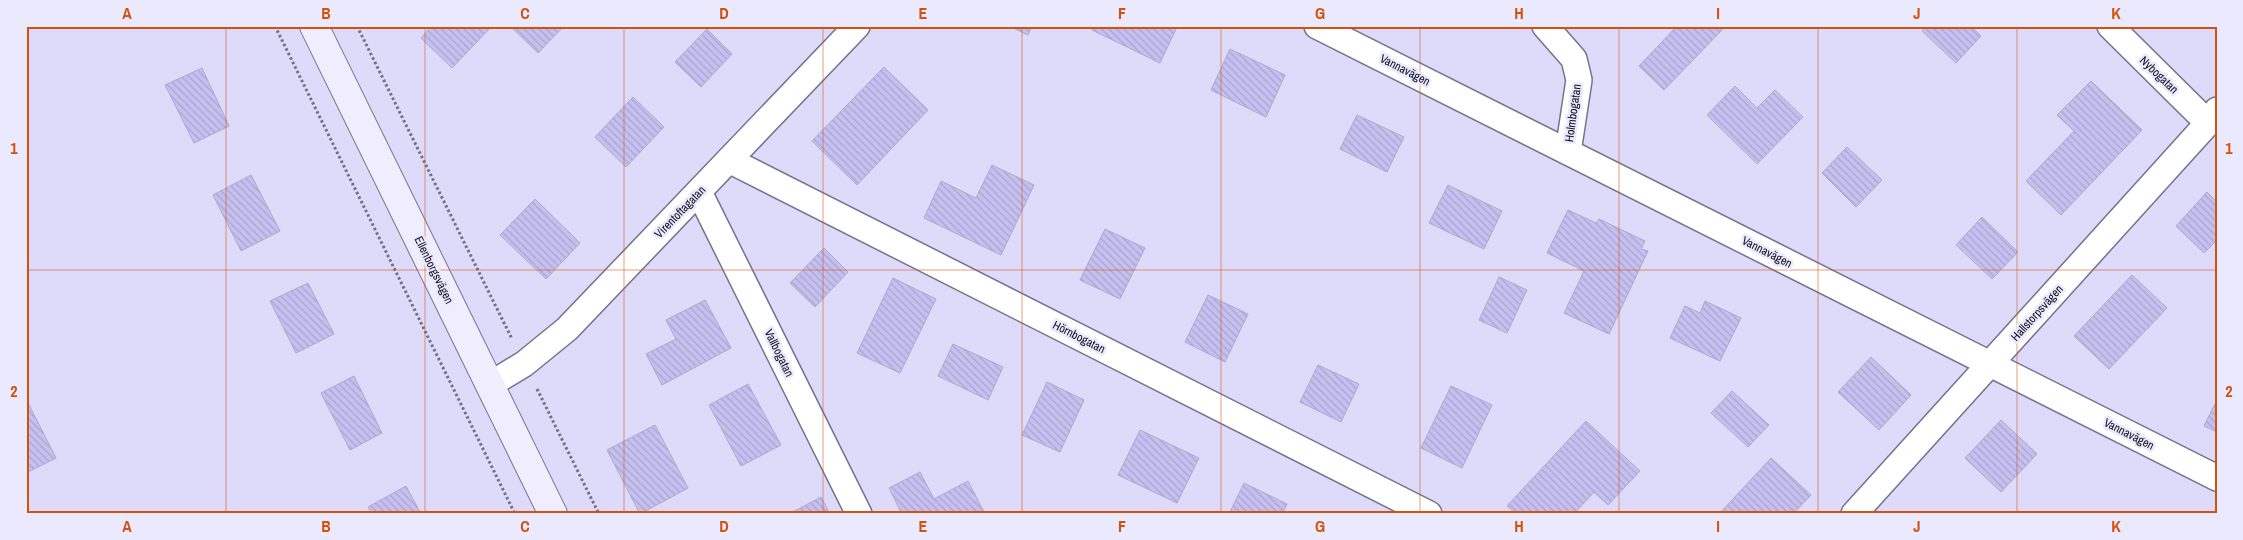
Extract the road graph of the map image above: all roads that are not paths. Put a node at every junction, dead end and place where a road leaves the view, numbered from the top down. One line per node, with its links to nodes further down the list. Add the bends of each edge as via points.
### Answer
1 (314, 26): 11 (street, Ellenborgsvägen)
2 (857, 26): 8 (street, Virentoftagatan)
3 (1317, 26): 7 (street, Vannavägen)
4 (1545, 26): 7 (street, Holmbogatan, via 1574,59 1579,80)
5 (2110, 26): 6 (street, Nybogatan)
6 (2213, 116): 10 (street, Hallstorpsvägen)
7 (1568, 152): 10 (street, Vannavägen)
8 (729, 160): 9 (street, Virentoftagatan); 15 (street, Hörnbogatan)
9 (699, 192): 11 (street, Virentoftagatan, via 567,329 524,364); 14 (street, Vallbogatan)
10 (1990, 364): 12 (street, Vannavägen); 16 (street, Hallstorpsvägen)
11 (491, 384): 13 (street, Ellenborgsvägen)
12 (2217, 478)
13 (553, 514)
14 (859, 514)
15 (1429, 514)
16 (1854, 514)

